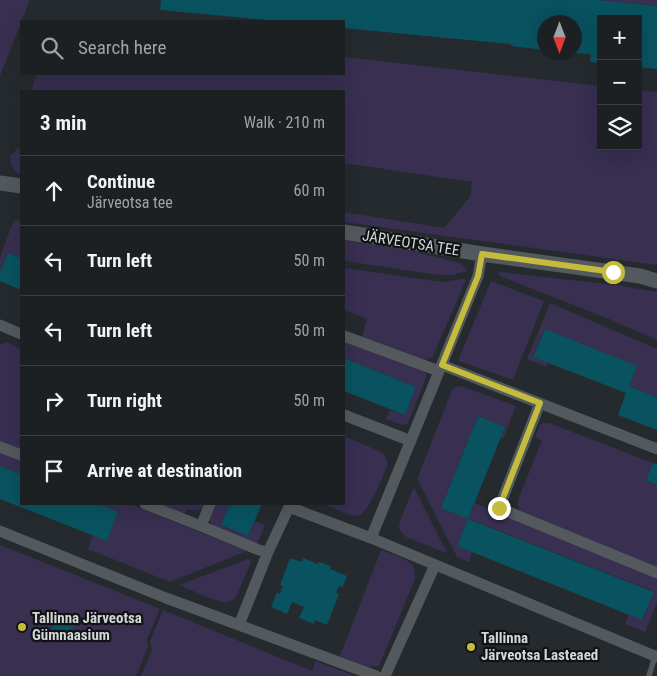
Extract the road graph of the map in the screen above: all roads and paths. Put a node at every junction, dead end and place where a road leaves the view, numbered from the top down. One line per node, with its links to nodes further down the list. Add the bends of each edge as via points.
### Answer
1 (0, 182): 2 (main road)
2 (20, 186)
3 (345, 232): 4 (main road, JÄRVEOTSA TEE)
4 (482, 254): 5 (main road, JÄRVEOTSA TEE); 9 (street, via 478,276)
5 (657, 280)
6 (0, 325): 7 (street)
7 (20, 334)
8 (345, 336): 9 (street)
9 (440, 368): 10 (street); 12 (street)
10 (540, 403): 14 (street); 24 (street, via 499,508)
11 (345, 415): 12 (street)
12 (410, 441): 21 (street)
13 (0, 447): 15 (street)
14 (657, 449)
15 (20, 455)
16 (148, 505): 19 (street)
17 (210, 505): 19 (street)
18 (290, 505): 21 (street); 22 (street)
19 (201, 526): 22 (street)
20 (0, 531): 25 (street)
21 (371, 538): 23 (street)
22 (268, 552): 25 (street)
23 (435, 565): 26 (street); 28 (street)
24 (657, 573)
25 (239, 625): 27 (street)
26 (656, 657): 29 (lane)
27 (376, 676)
28 (385, 676)
29 (649, 676)

